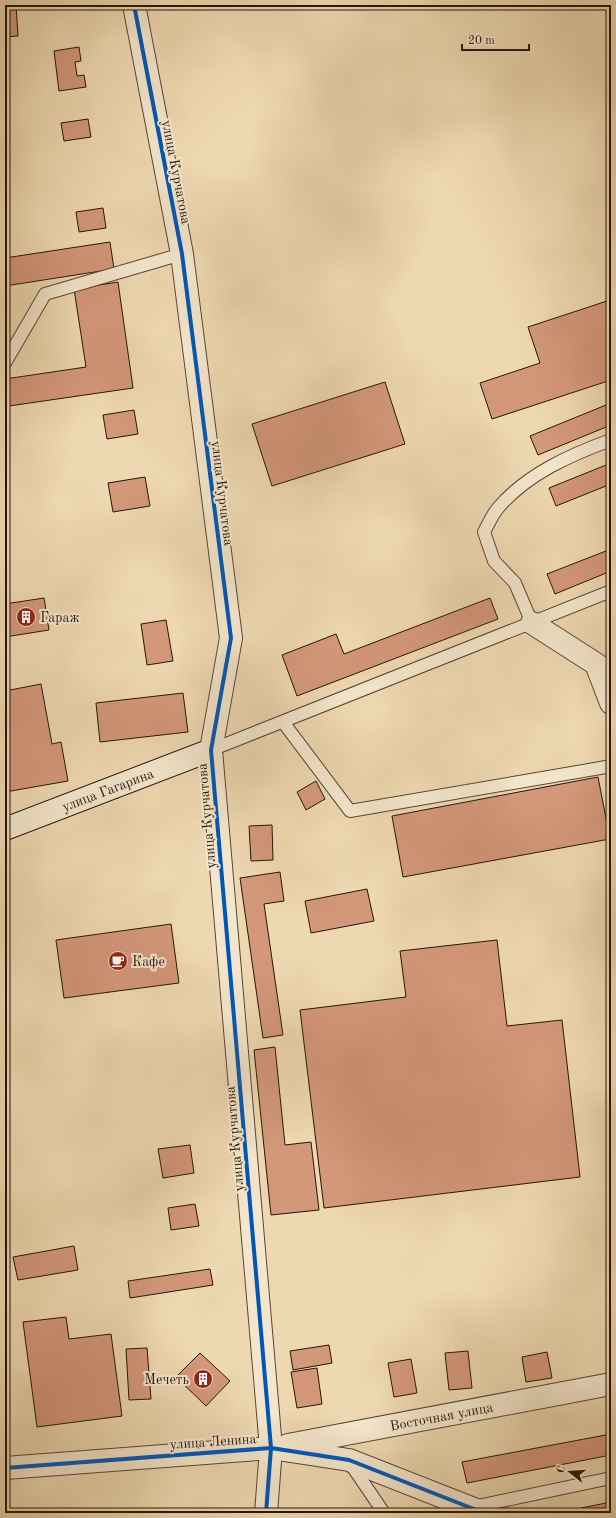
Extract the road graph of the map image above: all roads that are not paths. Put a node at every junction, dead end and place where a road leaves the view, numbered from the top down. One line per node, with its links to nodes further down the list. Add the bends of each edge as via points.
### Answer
1 (134, 5): 2 (street, улица Курчатова)
2 (182, 254): 3 (lane, via 45,294); 10 (street, улица Курчатова, via 231,638)
3 (5, 363)
4 (611, 440): 6 (lane, via 570,455 528,481 497,509 484,532 494,561 515,583)
5 (611, 591): 6 (lane)
6 (532, 624): 7 (street); 9 (lane)
7 (604, 663): 8 (street)
8 (611, 703)
9 (283, 722): 10 (lane); 11 (lane, via 350,811)
10 (211, 750): 12 (street, улица Гагарина); 14 (street, улица Курчатова)
11 (606, 767)
12 (5, 829)
13 (611, 1384): 14 (street, Восточная улица)
14 (271, 1448): 15 (street, улица Ленина); 16 (street, улица Ленина); 19 (street, улица Курчатова)
15 (349, 1460): 18 (street, улица Ленина); 20 (lane)
16 (5, 1468)
17 (611, 1478): 18 (lane)
18 (477, 1510)
19 (266, 1513)
20 (384, 1513)

